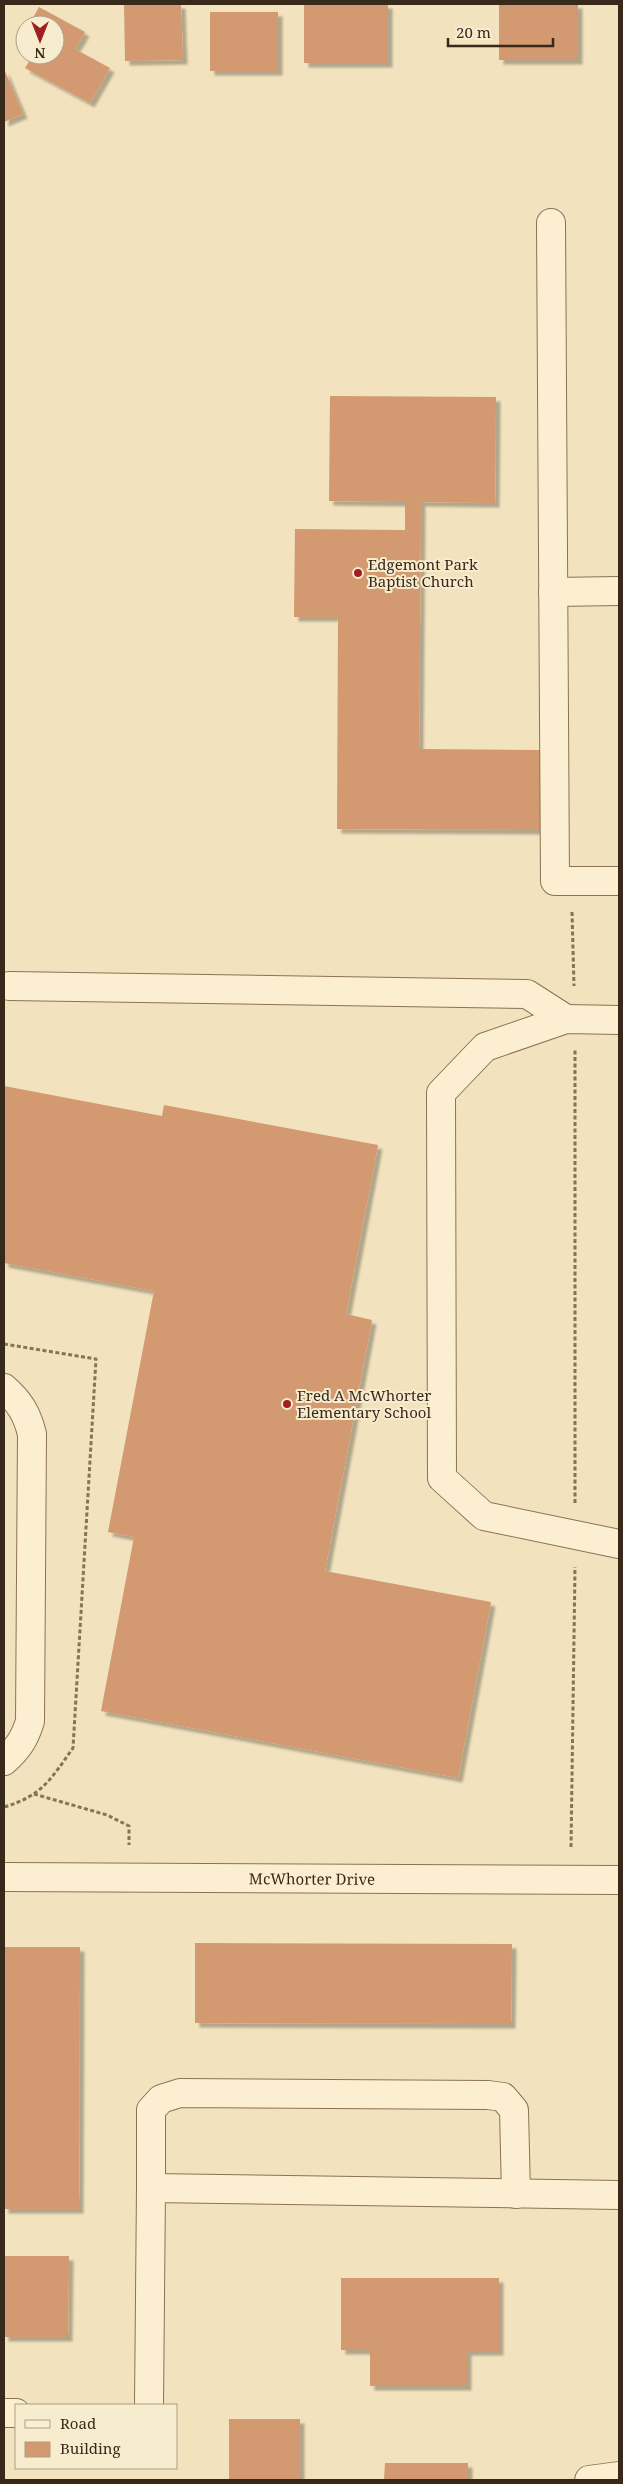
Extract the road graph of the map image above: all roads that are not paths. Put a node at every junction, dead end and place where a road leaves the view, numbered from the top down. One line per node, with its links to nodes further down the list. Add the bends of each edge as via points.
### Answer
1 (551, 223): 3 (street)
2 (619, 591): 3 (street)
3 (553, 592): 4 (street, via 555,881)
4 (619, 881)
5 (9, 986): 6 (street, via 527,994)
6 (566, 1019): 7 (street); 9 (street, via 485,1047 441,1093 442,1478 484,1516)
7 (619, 1020)
8 (4, 1388): 10 (street, via 18,1400 28,1416 32,1434 30,1721 20,1744)
9 (619, 1544)
10 (4, 1761)
11 (4, 1877): 12 (street, McWhorter Drive)
12 (619, 1880)
13 (151, 2188): 14 (street); 14 (street, via 151,2110 161,2099 180,2093 488,2095 503,2097 514,2110); 16 (street)
14 (516, 2194): 15 (street)
15 (619, 2195)
16 (150, 2404)
17 (619, 2476): 18 (street)
18 (589, 2480)

